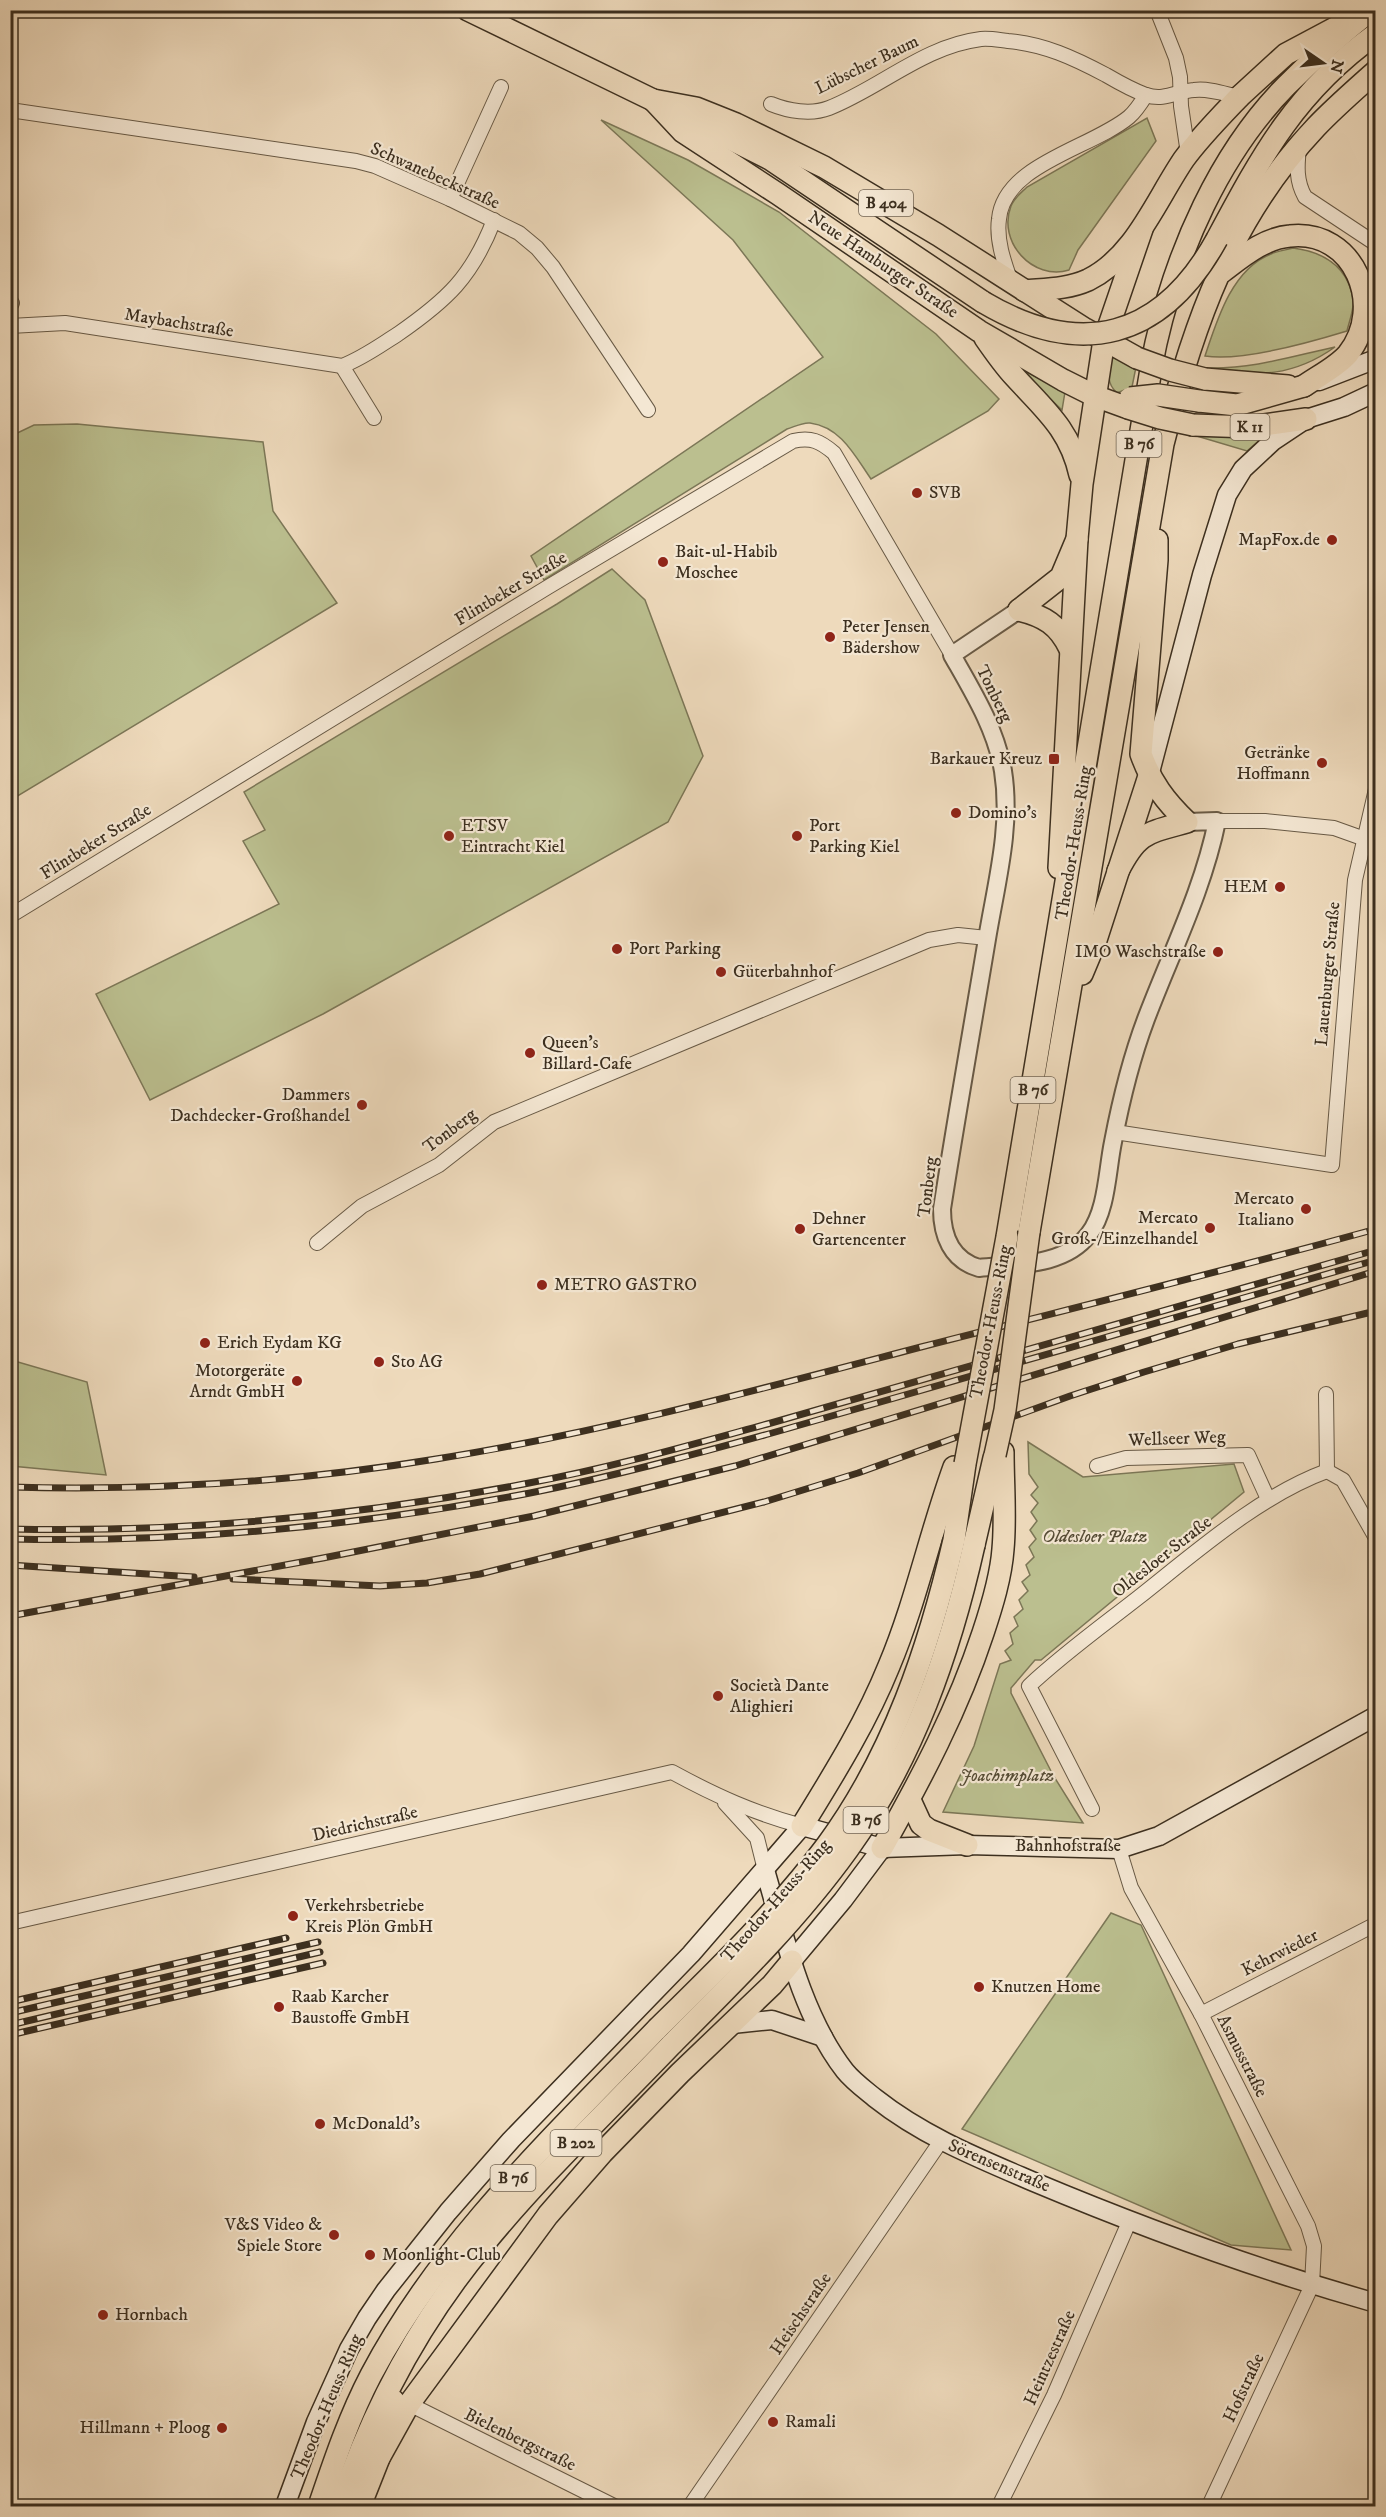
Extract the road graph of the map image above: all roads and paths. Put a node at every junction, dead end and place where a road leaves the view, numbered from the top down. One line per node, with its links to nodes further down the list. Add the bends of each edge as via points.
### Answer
1 (468, 10): 10 (main road, Neue Hamburger Straße / B 404)
2 (1157, 10): 7 (street, via 1176,58)
3 (1370, 11): 9 (main road, via 1286,54); 47 (main road, Theodor-Heuss-Ring / B 76, via 1285,86 1250,130 1206,202 1180,264 1156,343)
4 (1376, 34): 10 (main road, bridge, via 1313,86 1281,126 1187,285 1153,313 1130,325 1081,335 1054,332 1010,317 791,172)
5 (1376, 71): 13 (main road, Theodor-Heuss-Ring)
6 (501, 87): 15 (street)
7 (1180, 92): 8 (street, Lübscher Baum, via 1163,98); 9 (street, Lübscher Baum, via 1204,89); 14 (street)
8 (1146, 95): 11 (street, Lübscher Baum, via 1050,48 982,39 943,49 827,109 801,111); 20 (street, via 1128,117 1025,176 1008,193 1001,209 999,231)
9 (1239, 97): 14 (main road)
10 (652, 100): 20 (main road, Neue Hamburger Straße / B 404, via 696,108 792,151 866,190); 22 (main road, Neue Hamburger Straße / B 404, via 683,132)
11 (771, 104)
12 (10, 110): 15 (street, Schwanebeckstraße, via 356,160)
13 (1300, 146): 18 (street, via 1297,168 1305,197); 19 (main road, Theodor-Heuss-Ring, via 1257,204)
14 (1186, 157): 17 (main road)
15 (450, 200): 16 (street, Schwanebeckstraße)
16 (494, 220): 25 (street, via 469,271 435,308 362,358); 29 (street, Schwanebeckstraße, via 528,240 553,267)
17 (1142, 229): 20 (main road, via 1114,260 1089,279 1063,287); 23 (main road, B 76)
18 (1376, 244)
19 (1216, 276): 26 (main road, via 1258,247 1289,236 1320,239 1348,257 1362,280 1365,295 1360,334 1348,354); 34 (main road, Theodor-Heuss-Ring / B 76, via 1192,338 1163,444)
20 (1018, 286): 23 (main road, Neue Hamburger Straße / B 404)
21 (16, 325): 25 (street, Maybachstraße, via 65,323)
22 (979, 331): 28 (main road, Neue Hamburger Straße / B 404); 33 (main road, B 76, via 1064,432 1076,455)
23 (1104, 340): 26 (main road, Neue Hamburger Straße / B 404, bridge, via 1137,358 1204,379); 28 (main road, B 76)
24 (1376, 359): 26 (main road)
25 (342, 366): 30 (street)
26 (1304, 386): 28 (main road, bridge, via 1237,405 1158,395)
27 (1376, 392): 31 (main road, K 11)
28 (1116, 401): 32 (main road, B 404, bridge, via 1160,418); 33 (main road, B 76, via 1093,419)
29 (648, 410)
30 (374, 418)
31 (1306, 419): 32 (main road, K 11, via 1250,427); 39 (main road, K 11, via 1262,450 1227,495)
32 (1193, 425)
33 (1082, 484): 35 (main road, B 76)
34 (1155, 491): 39 (main road, B 76, via 1157,560 1141,746); 48 (main road, Theodor-Heuss-Ring / B 76)
35 (1077, 539): 36 (main road, via 1060,577); 37 (main road, B 76)
36 (1019, 610): 37 (main road, via 1056,626); 38 (street, Tonberg)
37 (1070, 649): 47 (main road, B 76)
38 (952, 655): 45 (street, Flintbeker Straße, via 834,453 821,442 806,438 793,441); 46 (street, Tonberg, via 987,718 1005,782 1004,833)
39 (1149, 776): 42 (main road, via 1169,805); 44 (main road, K 11)
40 (1376, 789): 43 (street, Lauenburger Straße)
41 (1217, 821): 42 (street); 43 (street, via 1334,828); 49 (street, Tonberg, via 1188,915 1145,1021)
42 (1187, 822): 44 (main road, via 1137,841)
43 (1369, 841): 49 (street, Lauenburger Straße, via 1354,880 1332,1165)
44 (1118, 871): 48 (main road, K 11, via 1095,943)
45 (10, 916)
46 (987, 938): 49 (street, Tonberg, via 942,1209 943,1230 953,1251 979,1268 1049,1260 1070,1251 1088,1235 1098,1217); 50 (street, Tonberg, via 958,935 928,940 494,1122 439,1165 362,1206)
47 (1058, 942): 53 (main road, Theodor-Heuss-Ring / B 76, bridge, via 1007,1238 970,1432)
48 (1067, 1011): 52 (main road, Theodor-Heuss-Ring / B 76, bridge, via 1029,1232)
49 (1115, 1132)
50 (317, 1243)
51 (1326, 1394): 55 (street)
52 (999, 1454): 58 (main road, Theodor-Heuss-Ring / B 76); 61 (main road, B 76, via 1003,1549 994,1600 967,1678)
53 (960, 1465): 58 (main road, Theodor-Heuss-Ring / B 76); 63 (main road, B 76, via 889,1666 848,1751)
54 (1097, 1466): 56 (street, Wellseer Weg, via 1126,1458 1248,1455)
55 (1327, 1471): 56 (street, Oldesloer Straße); 57 (street, via 1343,1480)
56 (1268, 1498): 62 (street, Oldesloer Straße, via 1029,1686)
57 (1376, 1538)
58 (964, 1542): 74 (main road, Theodor-Heuss-Ring / B 76, bridge, via 961,1602 944,1660 889,1783 849,1848 804,1906); 83 (main road, Theodor-Heuss-Ring / B 76, bridge, via 924,1654 886,1744 827,1844 738,1949 494,2198 437,2271 371,2376 345,2431)
59 (1376, 1716): 66 (main road, Bahnhofstraße, via 1159,1836)
60 (722, 1799): 63 (street, Diedrichstraße); 67 (street, Diedrichstraße, via 757,1838); 68 (street, Diedrichstraße, via 672,1772)
61 (910, 1800): 64 (main road, B 76, via 921,1824); 65 (main road, B 76)
62 (1092, 1809)
63 (802, 1826): 65 (main road, Bahnhofstraße); 67 (main road, Theodor-Heuss-Ring)
64 (968, 1845): 65 (main road, Bahnhofstraße); 66 (main road, Bahnhofstraße)
65 (882, 1848): 70 (main road)
66 (1119, 1849): 71 (street, Asmusstraße, via 1131,1888)
67 (765, 1870): 70 (main road, Sörensenstraße); 82 (main road, Theodor-Heuss-Ring, via 691,1954 511,2140 386,2290 349,2349 316,2422)
68 (10, 1923)
69 (1376, 1924): 71 (street, Kehrwieder)
70 (792, 1961): 72 (main road); 73 (main road, Sörensenstraße)
71 (1201, 2014): 77 (street, Asmusstraße, via 1308,2226 1314,2246)
72 (732, 2024): 73 (main road, via 772,2019); 80 (main road, via 602,2152 548,2215)
73 (823, 2037): 75 (main road, Sörensenstraße, via 852,2080 895,2114)
74 (672, 2044): 79 (main road, Theodor-Heuss-Ring / B 202, via 506,2218 454,2283)
75 (941, 2141): 76 (main road, Sörensenstraße); 87 (street, Heischstraße)
76 (1129, 2222): 77 (main road, Sörensenstraße); 88 (street, Heintzestraße, via 1054,2395)
77 (1312, 2285): 78 (main road, Sörensenstraße); 89 (street, Hofstraße)
78 (1376, 2303)
79 (407, 2354): 81 (main road); 84 (main road, Theodor-Heuss-Ring / B 202, via 385,2396)
80 (410, 2404): 81 (main road); 86 (street, Bielenbergstraße)
81 (379, 2458): 85 (main road)
82 (285, 2506)
83 (319, 2506)
84 (340, 2506)
85 (360, 2506)
86 (614, 2506)
87 (690, 2506)
88 (999, 2506)
89 (1209, 2506)

